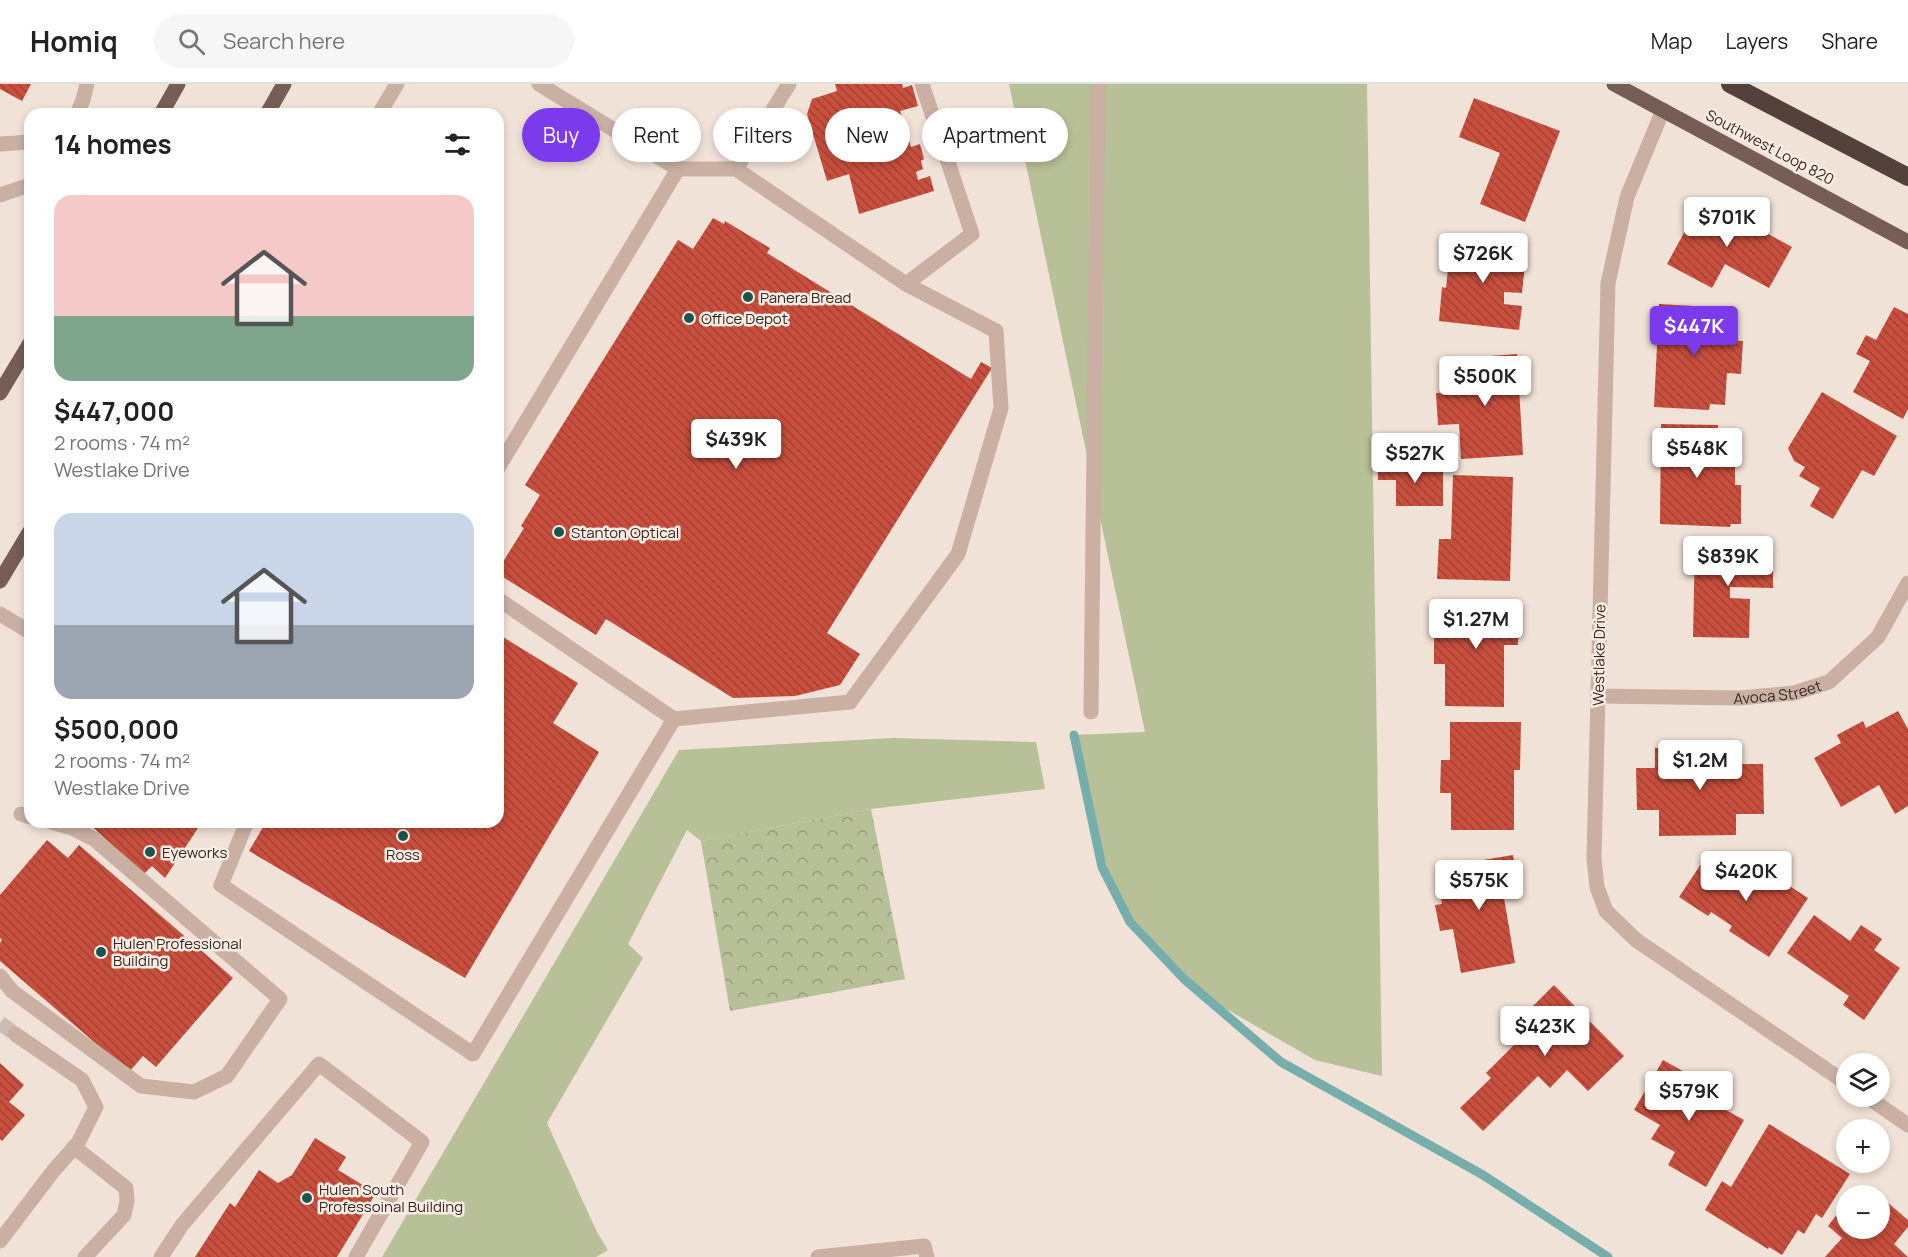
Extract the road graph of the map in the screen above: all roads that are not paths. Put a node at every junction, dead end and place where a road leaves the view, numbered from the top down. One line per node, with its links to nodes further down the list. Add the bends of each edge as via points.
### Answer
1 (87, 84): 11 (street)
2 (178, 84): 12 (main road)
3 (284, 84): 13 (main road)
4 (397, 84): 14 (street)
5 (539, 84): 18 (street)
6 (789, 84): 19 (street)
7 (922, 84): 24 (street, via 972,234)
8 (1098, 84): 35 (street)
9 (1614, 84): 15 (main road, Southwest Loop 820)
10 (1730, 84): 20 (highway)
11 (80, 108)
12 (164, 108)
13 (270, 108)
14 (383, 108)
15 (1663, 110): 23 (main road, Southwest Loop 820); 34 (street, Westlake Drive, via 1628,197 1608,282)
16 (24, 142): 17 (street)
17 (0, 144)
18 (678, 169): 19 (street); 27 (street)
19 (736, 169): 24 (street)
20 (1908, 177)
21 (24, 187): 22 (street)
22 (0, 195)
23 (1908, 242)
24 (906, 284): 36 (street, via 996,331 1001,408 958,554 850,702)
25 (24, 353): 26 (main road)
26 (0, 393)
27 (504, 458)
28 (24, 541): 29 (main road)
29 (0, 581)
30 (1908, 583): 34 (street, Avoca Street, via 1878,637 1829,682 1794,693 1740,698)
31 (504, 603): 36 (street)
32 (0, 614): 33 (street)
33 (24, 628)
34 (1598, 696): 41 (street, Westlake Drive, via 1594,859 1597,887 1606,911 1636,940)
35 (1091, 712)
36 (674, 719): 38 (street, via 473,1054 221,885)
37 (72, 828): 39 (street, via 94,839 280,999 227,1076 194,1092 141,1086 12,991)
38 (245, 828)
39 (0, 976)
40 (15, 1034): 44 (street, via 82,1080 96,1107)
41 (1836, 1076)
42 (1882, 1107): 43 (street)
43 (1908, 1125)
44 (76, 1145): 45 (street); 46 (street, via 126,1188 124,1215)
45 (0, 1241)
46 (85, 1257)
47 (161, 1257): 48 (street, via 182,1226 320,1064 422,1142)
48 (356, 1257)
49 (818, 1257): 50 (street, via 924,1246)
50 (927, 1257)

